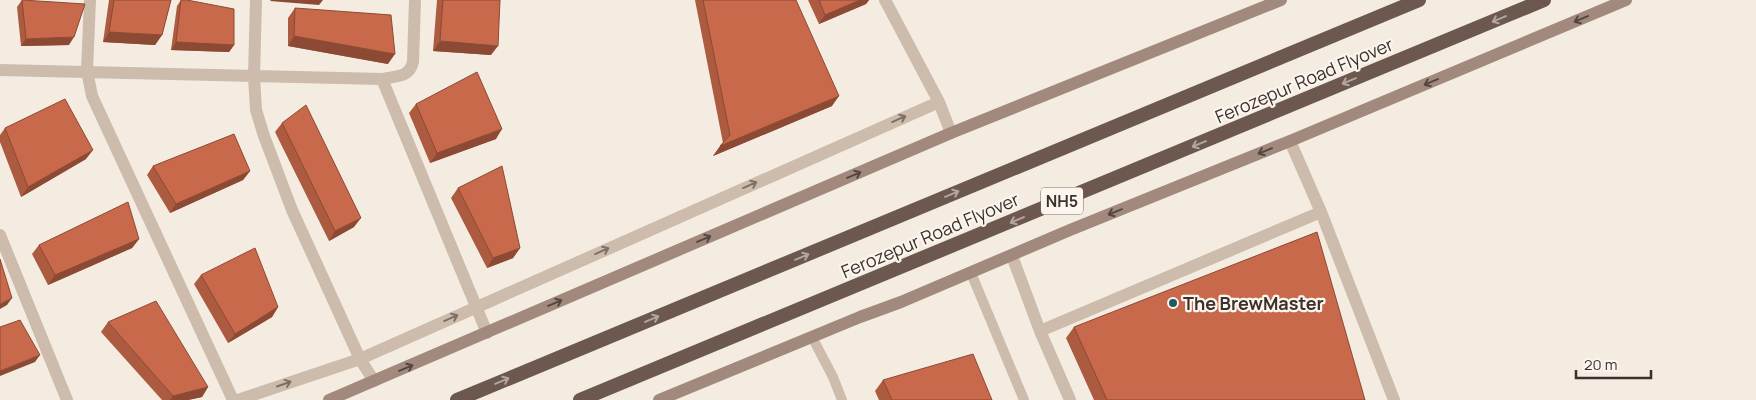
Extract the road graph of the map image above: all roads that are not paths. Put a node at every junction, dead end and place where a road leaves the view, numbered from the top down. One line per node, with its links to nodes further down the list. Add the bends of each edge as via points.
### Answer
1 (90, 0): 10 (street)
2 (256, 0): 11 (street)
3 (415, 0): 12 (street, via 411,69 406,74)
4 (885, 0): 13 (street)
5 (1281, 0): 14 (main road)
6 (1419, 0): 30 (highway, Ferozepur Road Flyover, one-way to 6)
7 (1544, 0): 31 (highway, Ferozepur Road Flyover / NH5, one-way to 31)
8 (1626, 0): 15 (main road, one-way to 15)
9 (0, 70): 10 (street)
10 (87, 71): 11 (street); 27 (street, via 92,96 109,135)
11 (254, 77): 12 (street); 24 (street, via 256,110 264,136 292,210)
12 (382, 79): 20 (street)
13 (939, 102): 14 (street); 20 (street, one-way to 13)
14 (951, 133): 22 (main road, one-way to 14)
15 (1290, 141): 16 (street); 18 (main road, one-way to 18)
16 (1321, 212): 21 (street); 36 (street)
17 (0, 235): 26 (street)
18 (1012, 256): 19 (main road); 21 (street)
19 (971, 273): 23 (main road); 34 (lane)
20 (477, 306): 22 (street); 24 (street, one-way to 20)
21 (1040, 331): 35 (street)
22 (487, 333): 25 (main road, one-way to 22)
23 (812, 337): 32 (main road); 33 (lane)
24 (360, 358): 25 (street); 28 (street, one-way to 24)
25 (374, 381): 29 (main road)
26 (67, 400)
27 (233, 400)
28 (238, 400)
29 (329, 400)
30 (457, 400)
31 (580, 400)
32 (659, 400)
33 (842, 400)
34 (1024, 400)
35 (1070, 400)
36 (1394, 400)

